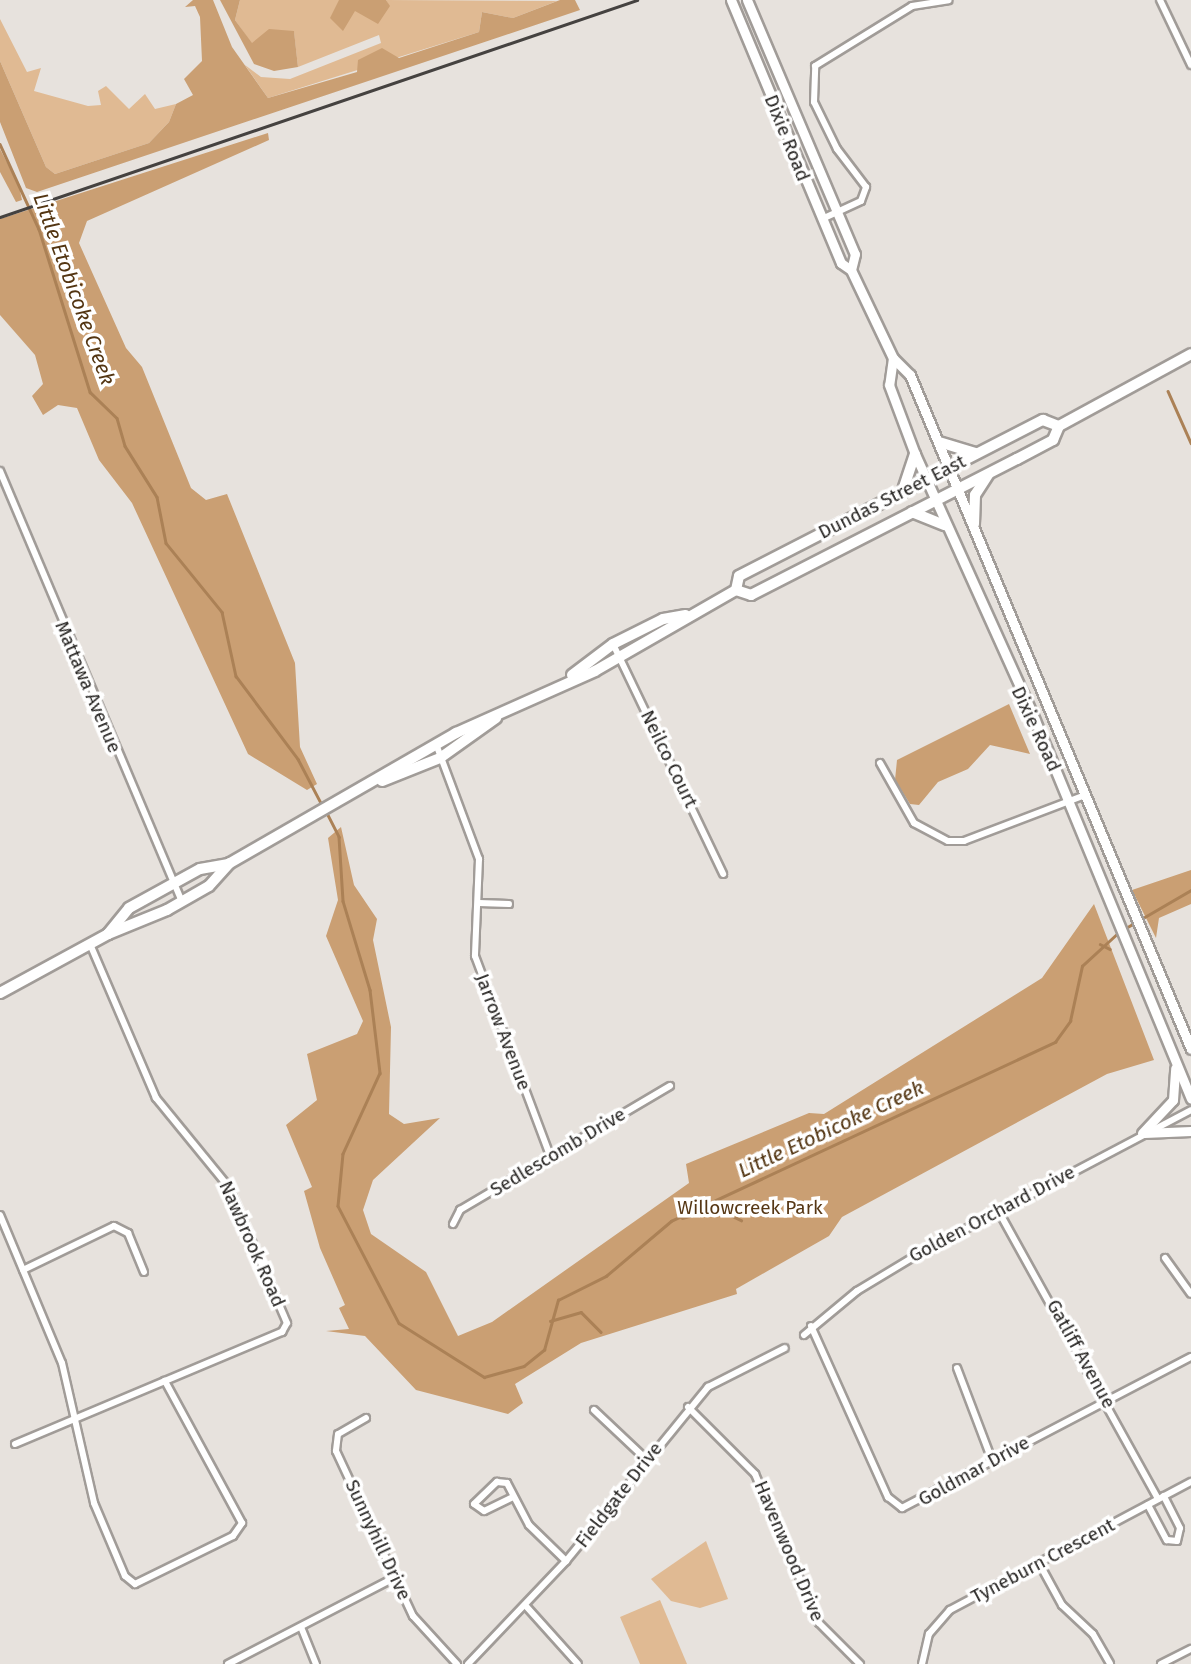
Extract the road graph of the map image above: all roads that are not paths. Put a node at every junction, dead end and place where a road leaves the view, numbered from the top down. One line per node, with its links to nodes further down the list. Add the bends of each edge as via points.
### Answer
1 (731, 0): 7 (main road, Dixie Road)
2 (747, 0): 6 (main road, Dixie Road)
3 (949, 0): 6 (street, via 912,6 815,66 814,102 837,149 866,187 861,201)
4 (1160, 0): 5 (street)
5 (1191, 65)
6 (838, 213): 7 (street); 8 (main road, Dixie Road, via 855,254)
7 (822, 219): 8 (main road, Dixie Road, via 841,263)
8 (851, 270): 10 (main road, Dixie Road)
9 (1191, 354): 11 (main road, Dundas Street East)
10 (893, 359): 12 (main road, Dixie Road, via 910,375); 14 (main road, Dixie Road, via 889,385)
11 (1059, 426): 13 (main road, Dundas Street East, via 1042,420); 17 (main road, Dundas Street East, via 1054,440)
12 (939, 442): 13 (main road, via 956,452); 15 (main road, Dixie Road)
13 (979, 453): 15 (main road, Dundas Street East)
14 (915, 454): 18 (main road, Dixie Road); 20 (main road)
15 (950, 468): 18 (main road, Dundas Street East); 19 (main road, Dixie Road)
16 (0, 471): 39 (street, Mattawa Avenue)
17 (989, 473): 19 (main road, Dundas Street East); 23 (main road, via 975,495)
18 (926, 480): 20 (main road, Dundas Street East); 21 (main road, Dixie Road)
19 (958, 489): 21 (main road, Dundas Street East); 23 (main road, Dixie Road)
20 (902, 493): 25 (main road, Dundas Street East, via 739,576)
21 (934, 501): 22 (main road, Dundas Street East); 24 (main road, Dixie Road)
22 (912, 512): 24 (main road); 25 (main road, Dundas Street East, via 751,595)
23 (974, 524): 35 (main road, Dixie Road)
24 (945, 525): 36 (main road, Dixie Road)
25 (736, 590): 26 (main road, Dundas Street East)
26 (688, 615): 27 (main road, Dundas Street East, via 663,619); 28 (main road, Dundas Street East)
27 (613, 644): 28 (street, Neilco Court); 29 (main road, Dundas Street East)
28 (619, 657): 29 (main road, Dundas Street East); 38 (street, Neilco Court)
29 (572, 676): 30 (main road, Dundas Street East)
30 (496, 718): 31 (main road, Dundas Street East); 32 (main road, Dundas Street East)
31 (436, 744): 32 (street, Jarrow Avenue); 34 (main road, Dundas Street East)
32 (440, 758): 34 (main road, Dundas Street East); 41 (street, Jarrow Avenue, via 475,841)
33 (880, 763): 36 (street, via 914,823 948,841 964,841)
34 (382, 780): 37 (main road, Dundas Street East)
35 (1085, 795): 36 (street); 46 (main road, Dixie Road)
36 (1067, 800): 47 (main road, Dixie Road)
37 (230, 863): 39 (main road, Dundas Street East, via 200,869); 40 (main road, Dundas Street East)
38 (723, 874)
39 (174, 884): 40 (street, Mattawa Avenue); 43 (main road, Dundas Street East, via 129,908)
40 (182, 901): 43 (main road, Dundas Street East, via 135,927)
41 (479, 904): 42 (street); 53 (street, Jarrow Avenue, via 475,956)
42 (509, 904)
43 (108, 934): 44 (main road, Dundas Street East)
44 (90, 944): 45 (main road, Dundas Street East); 66 (street, Nawbrook Road, via 156,1098 202,1148 235,1198 287,1323 282,1332)
45 (0, 993)
46 (1191, 1049)
47 (1175, 1060): 49 (main road, Dixie Road); 52 (main road, via 1173,1100)
48 (670, 1087): 53 (street, Sedlescomb Drive)
49 (1191, 1098)
50 (1191, 1110): 52 (street, Golden Orchard Drive)
51 (1191, 1131): 52 (main road)
52 (1142, 1133): 54 (street, Golden Orchard Drive)
53 (550, 1156): 56 (street, Sedlescomb Drive, via 460,1210)
54 (999, 1212): 61 (street, Golden Orchard Drive, via 883,1274); 67 (street, Gatliff Avenue)
55 (0, 1215): 58 (street)
56 (453, 1224)
57 (1165, 1258): 60 (street)
58 (23, 1270): 59 (street, via 114,1226 128,1233); 71 (street, via 62,1363)
59 (144, 1272)
60 (1191, 1294)
61 (811, 1326): 62 (street, Golden Orchard Drive); 74 (street, Goldmar Drive, via 895,1506 911,1506)
62 (804, 1335)
63 (785, 1348): 68 (street, Fieldgate Drive, via 720,1377)
64 (1191, 1356): 67 (street, Goldmar Drive)
65 (957, 1368): 74 (street)
66 (165, 1381): 71 (street, Nawbrook Road); 71 (street, via 242,1521 235,1535 142,1583 126,1578 99,1516)
67 (1106, 1400): 74 (street, Goldmar Drive); 77 (street, Gatliff Avenue)
68 (688, 1407): 73 (street, Fieldgate Drive); 90 (street, Havenwood Drive, via 755,1474 814,1613 836,1647)
69 (594, 1410): 73 (street)
70 (366, 1418): 81 (street, Sunnyhill Drive, via 340,1432 334,1446)
71 (74, 1419): 72 (street, Nawbrook Road)
72 (15, 1444)
73 (646, 1459): 79 (street, Fieldgate Drive)
74 (992, 1460)
75 (1191, 1482): 77 (street, Tyneburn Crescent)
76 (513, 1497): 76 (street, via 500,1481 474,1504 482,1511); 79 (street, via 529,1525)
77 (1161, 1498): 78 (street, Tyneburn Crescent); 78 (street, Gatliff Avenue, via 1180,1528 1177,1541 1167,1539)
78 (1148, 1505): 80 (street, Tyneburn Crescent)
79 (566, 1561): 82 (street, Fieldgate Drive)
80 (1039, 1563): 91 (street, Tyneburn Crescent, via 944,1614 929,1634); 92 (street, via 1062,1605 1093,1634)
81 (396, 1577): 83 (street); 87 (street, Sunnyhill Drive, via 417,1622)
82 (525, 1605): 88 (street, Fieldgate Drive); 89 (street)
83 (301, 1627): 85 (street); 86 (street)
84 (1191, 1648): 93 (street)
85 (228, 1664)
86 (316, 1664)
87 (457, 1664)
88 (468, 1664)
89 (578, 1664)
90 (860, 1664)
91 (922, 1664)
92 (1110, 1664)
93 (1161, 1664)

